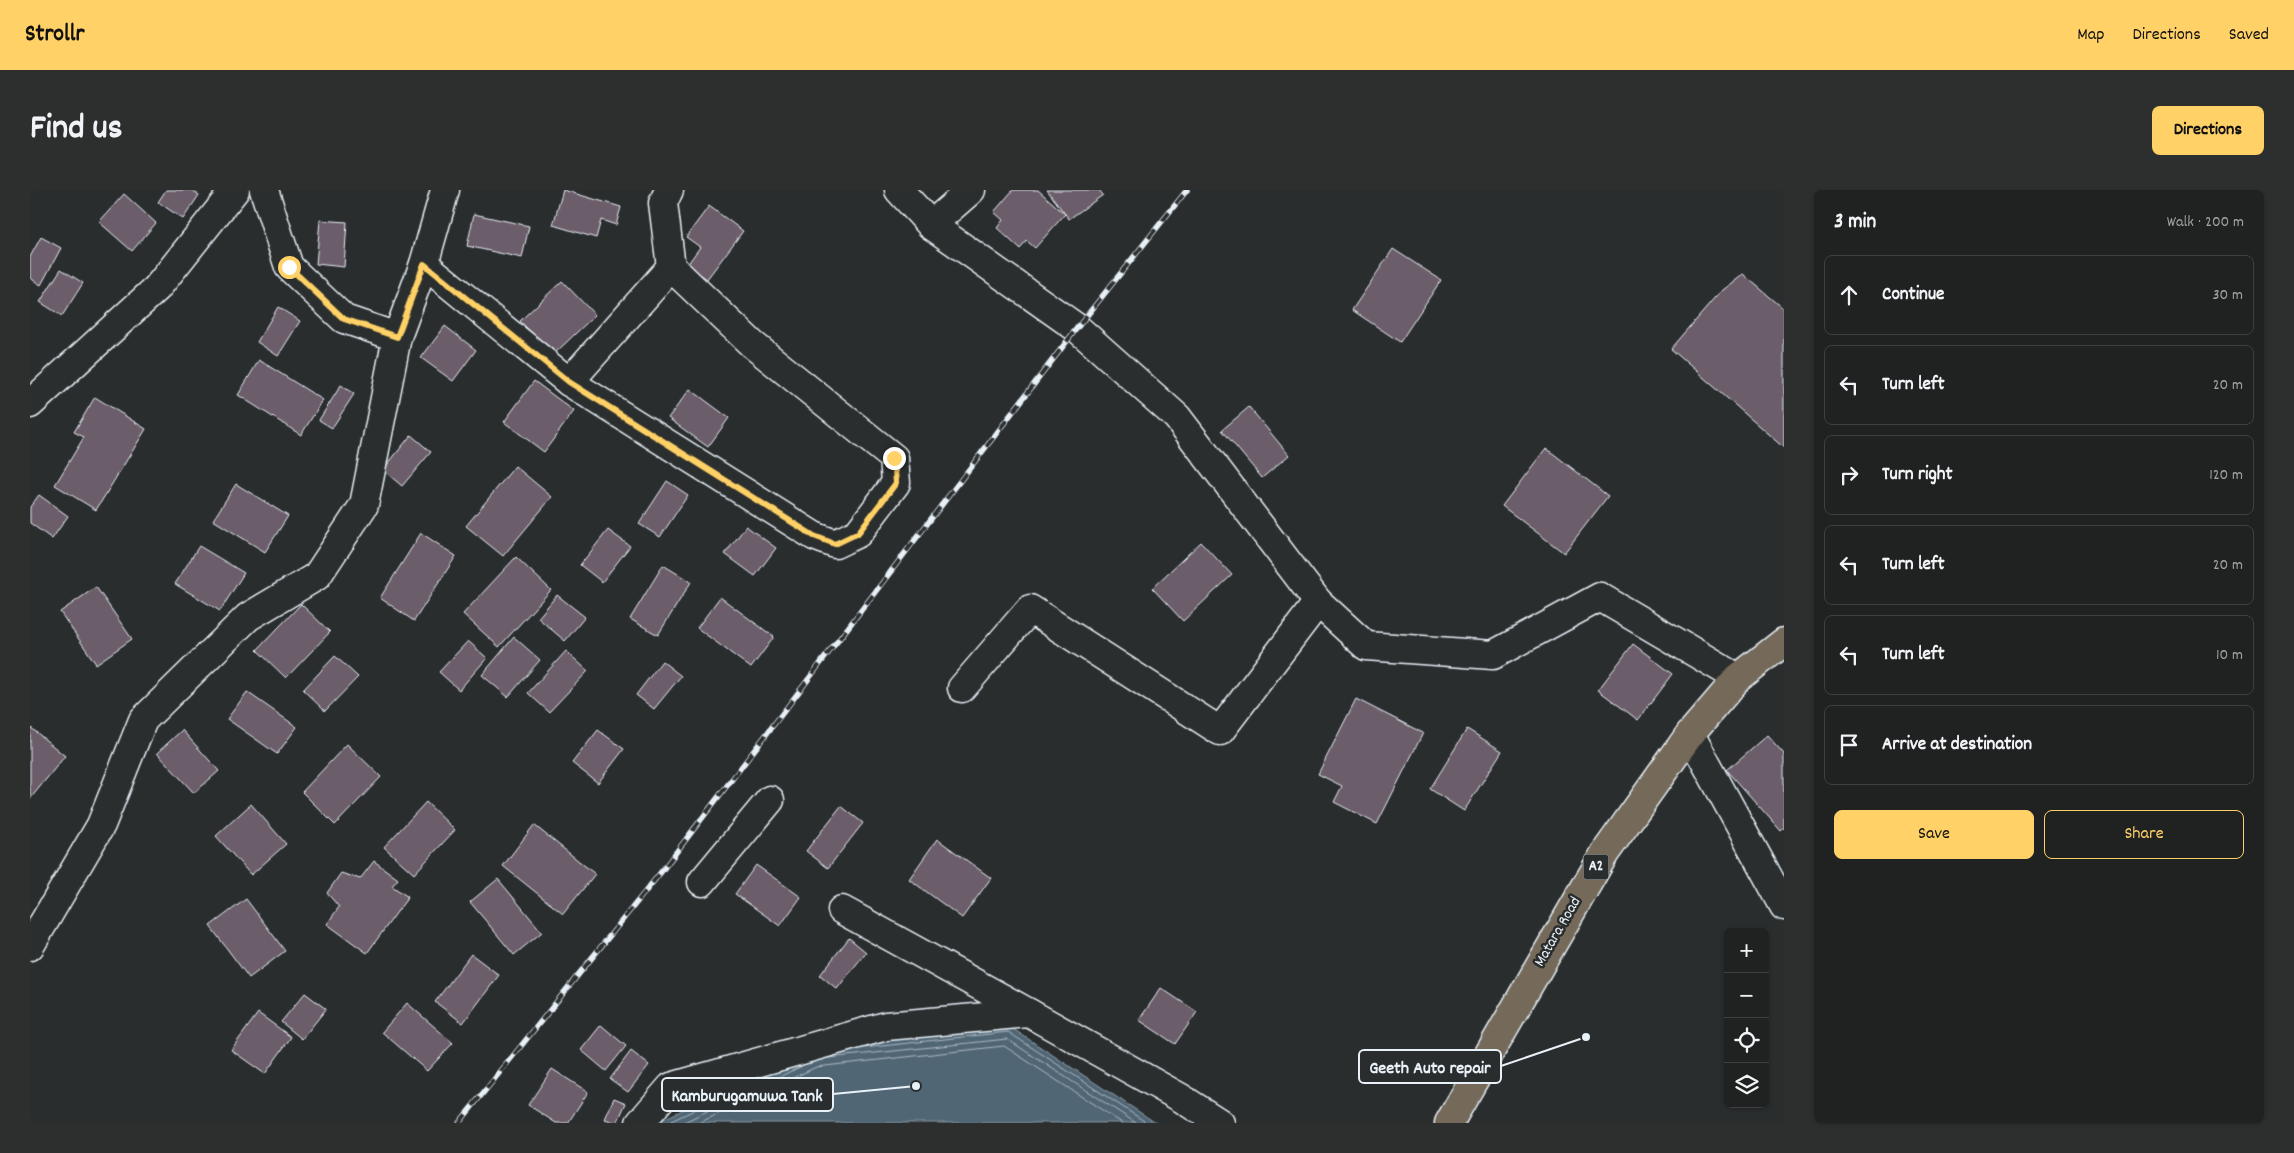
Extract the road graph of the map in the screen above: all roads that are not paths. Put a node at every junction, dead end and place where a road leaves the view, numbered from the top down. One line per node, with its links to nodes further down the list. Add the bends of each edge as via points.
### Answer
1 (235, 190): 12 (street, via 157,288)
2 (264, 190): 10 (street, via 289,267 344,319)
3 (445, 190): 8 (street)
4 (669, 190): 9 (street, via 663,203)
5 (898, 190): 7 (street)
6 (971, 190): 7 (street)
7 (931, 225): 13 (street, via 1077,328 1177,417)
8 (424, 264): 10 (street); 11 (street)
9 (671, 267): 11 (street); 11 (street, via 752,344 894,458 896,483 858,533 835,544 814,536)
10 (397, 337): 22 (street, via 364,504 317,576 248,617 143,720 101,825)
11 (569, 382)
12 (34, 396)
13 (1318, 602): 15 (street, via 1366,646 1493,655 1600,597); 16 (street, via 1220,731 1030,609)
14 (1784, 642): 15 (highway, Matara Road / A2)
15 (1738, 678): 17 (highway, Matara Road / A2)
16 (962, 688)
17 (1690, 734): 20 (street); 26 (highway, Matara Road / A2, via 1604,853)
18 (770, 800): 19 (street)
19 (702, 882)
20 (1784, 906)
21 (842, 910): 23 (street)
22 (30, 946)
23 (1030, 1013): 24 (street, via 886,1026 670,1087); 25 (street)
24 (640, 1123)
25 (1220, 1123)
26 (1449, 1123)

